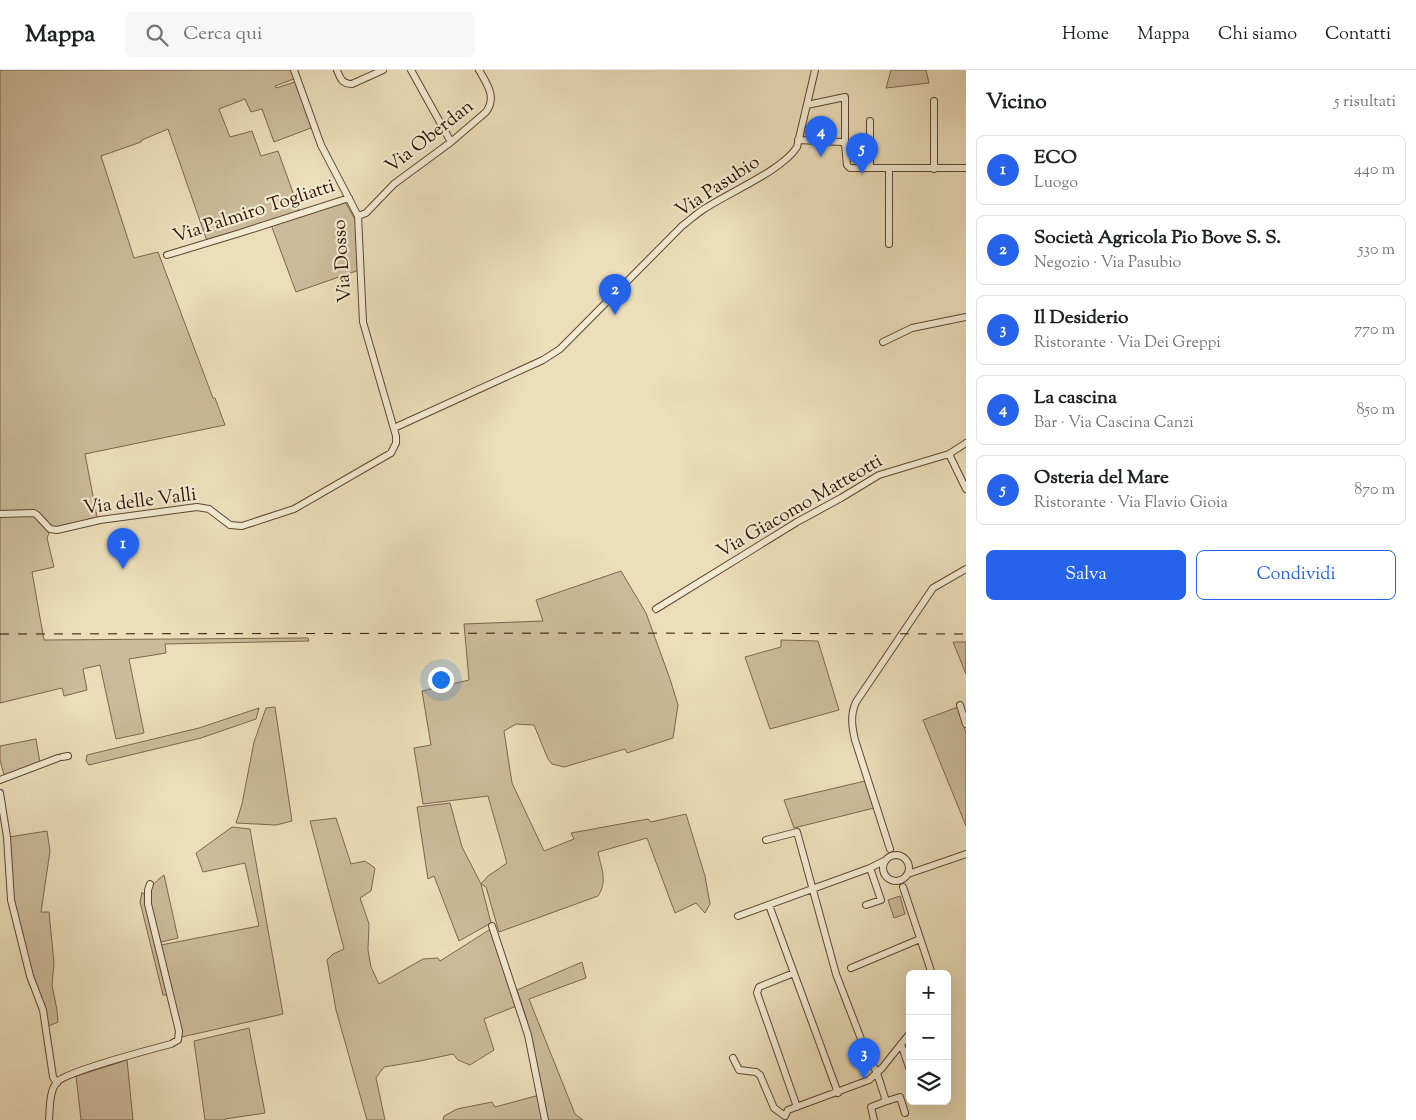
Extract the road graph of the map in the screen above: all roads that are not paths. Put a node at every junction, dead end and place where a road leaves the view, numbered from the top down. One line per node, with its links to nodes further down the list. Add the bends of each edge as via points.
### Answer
1 (294, 70): 17 (street, Via Dosso, via 328,160)
2 (337, 70): 3 (street, via 340,78 348,84)
3 (383, 70)
4 (411, 70): 11 (street)
5 (479, 70): 11 (street, Via Oberdan, via 491,92 490,107)
6 (815, 70): 8 (street, Via Pasubio)
7 (934, 101): 16 (street)
8 (807, 105): 10 (street, Via Pasubio); 12 (street, via 845,97)
9 (870, 121): 13 (street)
10 (798, 140): 12 (street); 23 (street, Via Pasubio, via 792,155 778,166 682,226 560,349 543,360)
11 (451, 142): 18 (street, Via Oberdan, via 394,184 366,213)
12 (845, 144): 13 (street, via 850,168)
13 (870, 168): 14 (street)
14 (889, 168): 16 (street); 19 (street)
15 (966, 168): 16 (street)
16 (934, 169)
17 (349, 198): 18 (street, Via Dosso); 20 (street, Via Palmiro Togliatti)
18 (358, 216): 23 (street, Via Dosso, via 363,322)
19 (889, 244)
20 (167, 255)
21 (966, 317): 22 (street, via 912,328)
22 (883, 342)
23 (394, 428): 27 (street, Via delle Valli, via 396,444 386,457 294,509 242,526 230,525 209,509 197,507 100,520 57,530 50,529 34,513)
24 (965, 446): 25 (street, Via Giacomo Matteotti)
25 (949, 454): 26 (street); 29 (street, Via Giacomo Matteotti, via 879,475)
26 (966, 489)
27 (0, 514)
28 (966, 569): 36 (street, via 933,588 852,712 855,740)
29 (656, 609)
30 (960, 705): 31 (street)
31 (966, 724)
32 (61, 758): 33 (street)
33 (0, 780)
34 (0, 793): 62 (street, via 11,900 42,1010)
35 (766, 840): 48 (street, via 797,832)
36 (890, 849): 38 (street); 39 (street)
37 (966, 854): 42 (street)
38 (899, 856): 39 (street); 40 (street)
39 (887, 859): 41 (street); 43 (street)
40 (907, 862): 42 (street); 44 (street, via 909,870)
41 (870, 868): 43 (street); 48 (street); 50 (street, via 881,900)
42 (923, 869): 44 (street)
43 (884, 873): 45 (street)
44 (906, 876): 45 (street); 47 (street)
45 (895, 881): 47 (street)
46 (150, 884): 62 (street, via 148,904 179,1031 178,1040)
47 (903, 887): 53 (street)
48 (813, 889): 49 (street); 61 (street, via 836,974)
49 (769, 905): 51 (street); 56 (street)
50 (866, 905)
51 (738, 916)
52 (492, 926): 69 (street, via 525,1025)
53 (920, 939): 54 (street); 55 (street)
54 (851, 968)
55 (931, 970)
56 (794, 973): 63 (street); 65 (street, via 759,988 757,992)
57 (906, 1037): 58 (street)
58 (901, 1044): 60 (street); 61 (street)
59 (733, 1058): 67 (street, via 739,1070 760,1075 774,1108)
60 (907, 1060)
61 (876, 1073): 63 (street, via 866,1082); 64 (street)
62 (56, 1083): 68 (street)
63 (838, 1093): 65 (street)
64 (884, 1102): 66 (street, via 900,1097); 70 (street, via 871,1107)
65 (797, 1107): 67 (street, via 788,1110)
66 (905, 1113)
67 (785, 1118)
68 (49, 1120)
69 (545, 1120)
70 (874, 1120)

